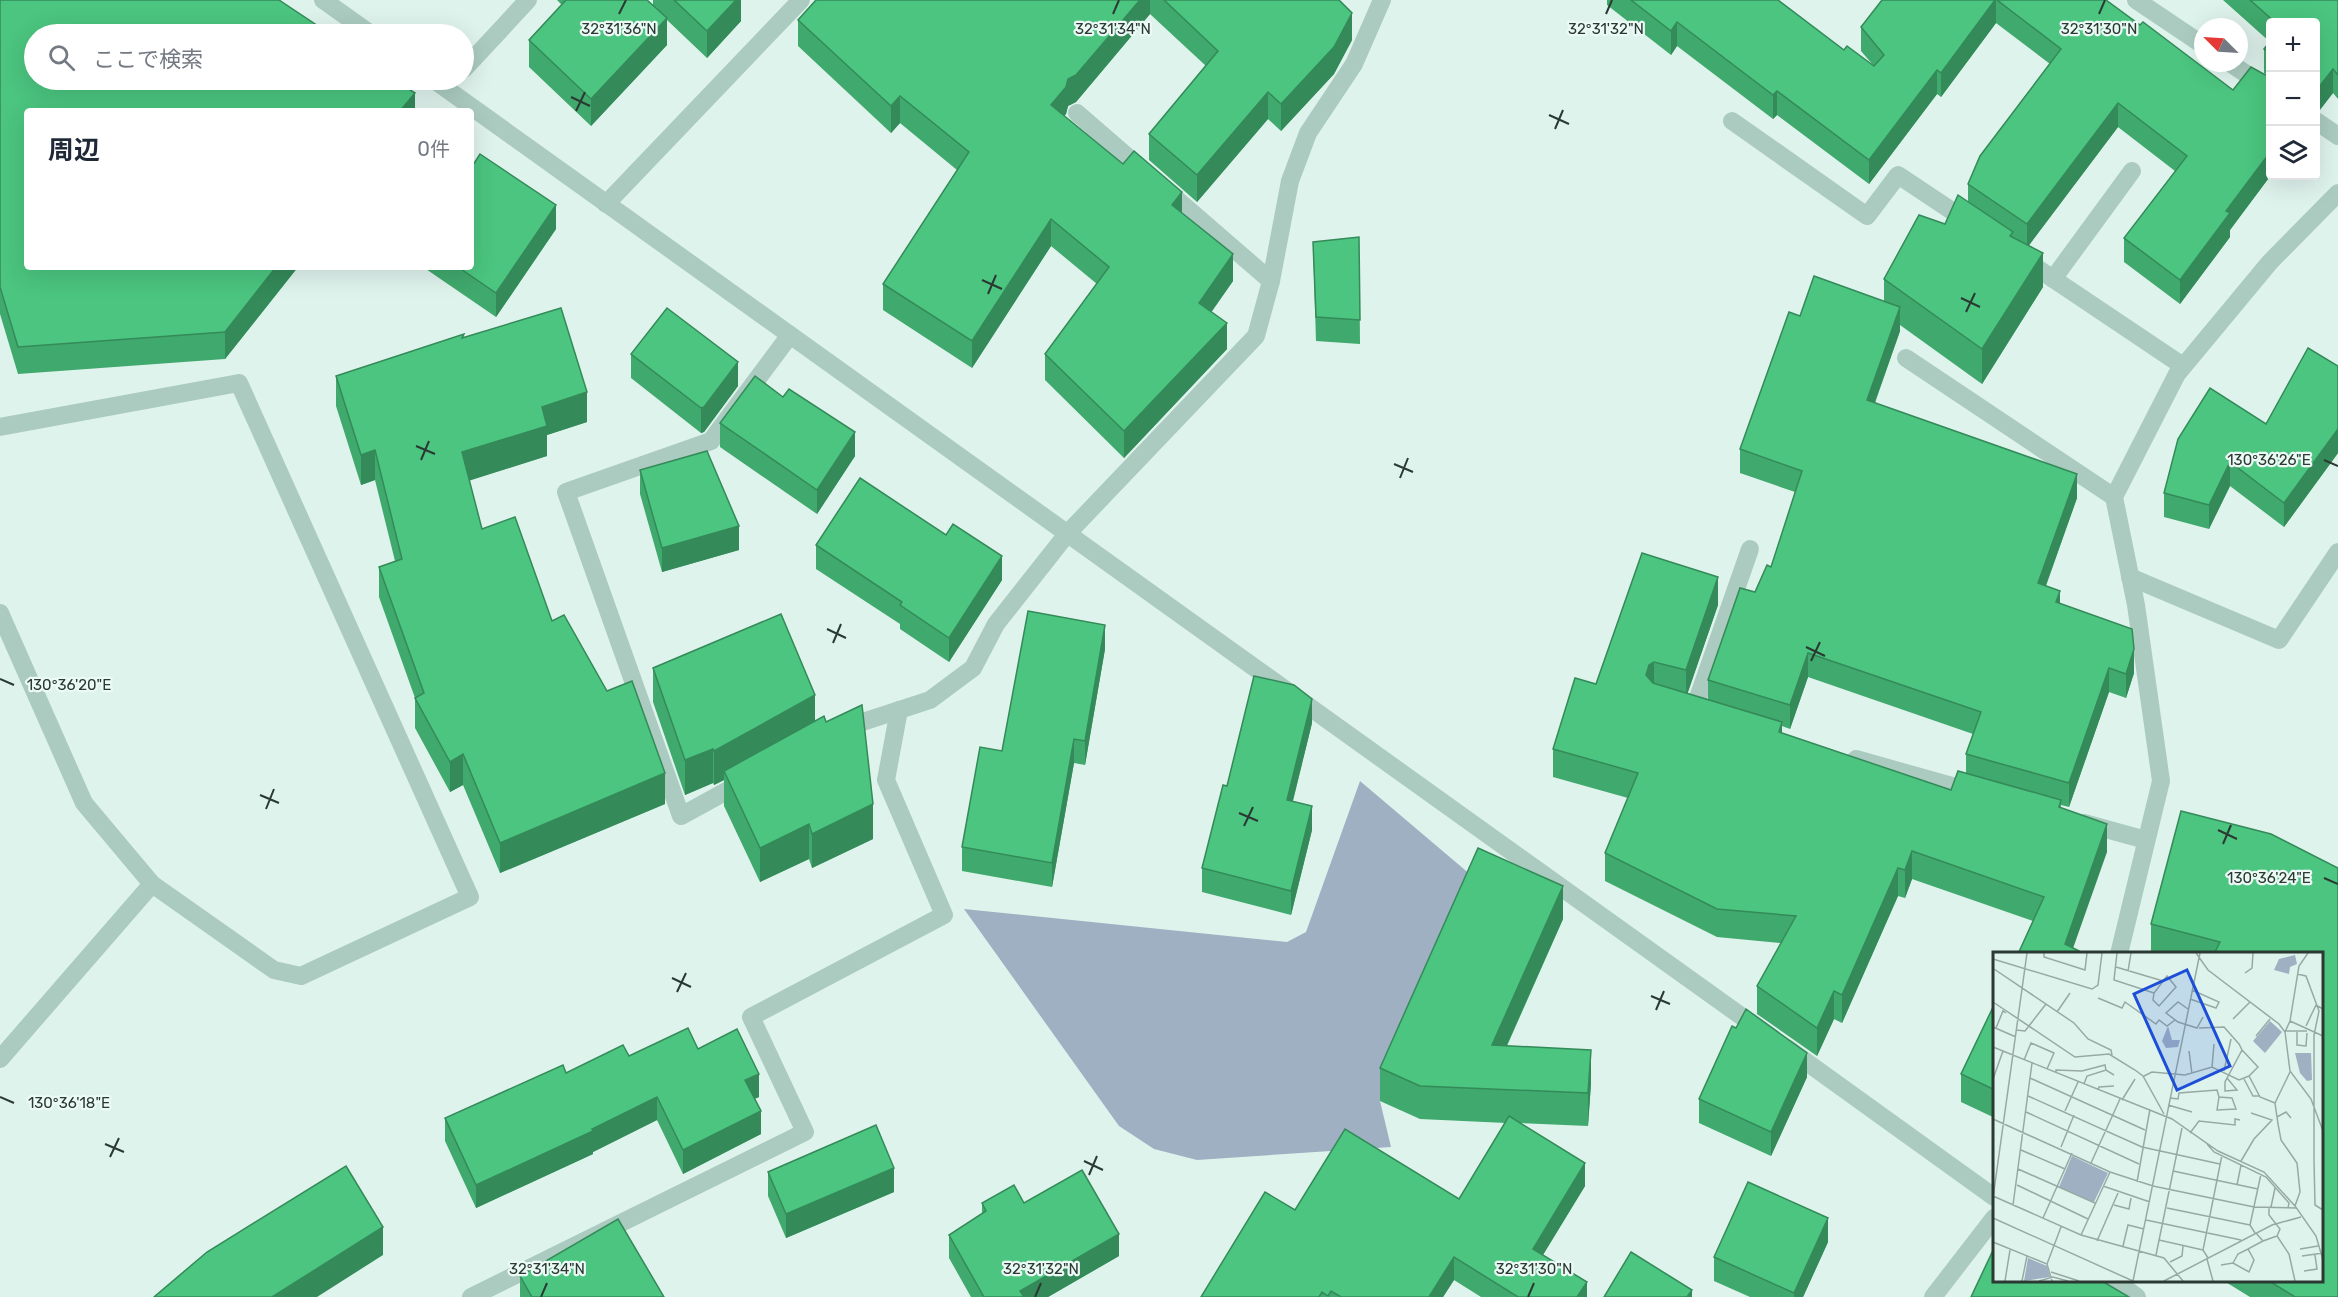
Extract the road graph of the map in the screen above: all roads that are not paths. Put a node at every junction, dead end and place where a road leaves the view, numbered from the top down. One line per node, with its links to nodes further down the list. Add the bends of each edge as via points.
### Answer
1 (323, 0): 6 (street)
2 (528, 0): 8 (street)
3 (801, 0): 18 (street)
4 (1382, 0): 22 (street, via 1354,64 1308,133 1290,181)
5 (2136, 0): 7 (street)
6 (357, 24)
7 (2194, 39)
8 (474, 58)
9 (2244, 72): 10 (street)
10 (2266, 87)
11 (456, 90): 18 (street)
12 (1077, 113): 22 (street)
13 (1732, 121): 19 (street, via 1867,216 1898,175)
14 (2320, 124): 15 (street)
15 (2338, 136)
16 (2132, 171): 21 (street)
17 (2338, 193): 25 (street, via 2270,262)
18 (606, 204): 23 (street)
19 (1985, 234)
20 (2014, 253): 21 (street)
21 (2053, 279): 25 (street)
22 (1271, 281): 28 (street, via 1256,336)
23 (790, 335): 28 (street); 39 (street, via 711,441 566,492 681,816)
24 (1906, 357): 27 (street)
25 (2183, 366): 27 (street)
26 (0, 427): 43 (street, via 239,383 470,897 301,976 273,970)
27 (2114, 497): 31 (street)
28 (1067, 534): 34 (street, via 996,624 973,668 930,700); 46 (street)
29 (1750, 549): 35 (street)
30 (2338, 552): 31 (street, via 2279,640)
31 (2130, 577): 42 (street, via 2161,782)
32 (0, 613): 43 (street, via 84,802)
33 (1675, 706): 35 (street)
34 (899, 710): 37 (street); 49 (street, via 886,780 944,915 752,1017 805,1132)
35 (1694, 712): 36 (street)
36 (1716, 718)
37 (828, 736)
38 (1838, 754): 40 (street)
39 (754, 776)
40 (1998, 799)
41 (2066, 818): 42 (street)
42 (2146, 840): 44 (street)
43 (152, 884): 45 (street)
44 (2119, 952)
45 (0, 1059)
46 (1993, 1196)
47 (1993, 1221): 50 (street)
48 (2115, 1282): 51 (street)
49 (471, 1297)
50 (1933, 1297)
51 (2137, 1297)

